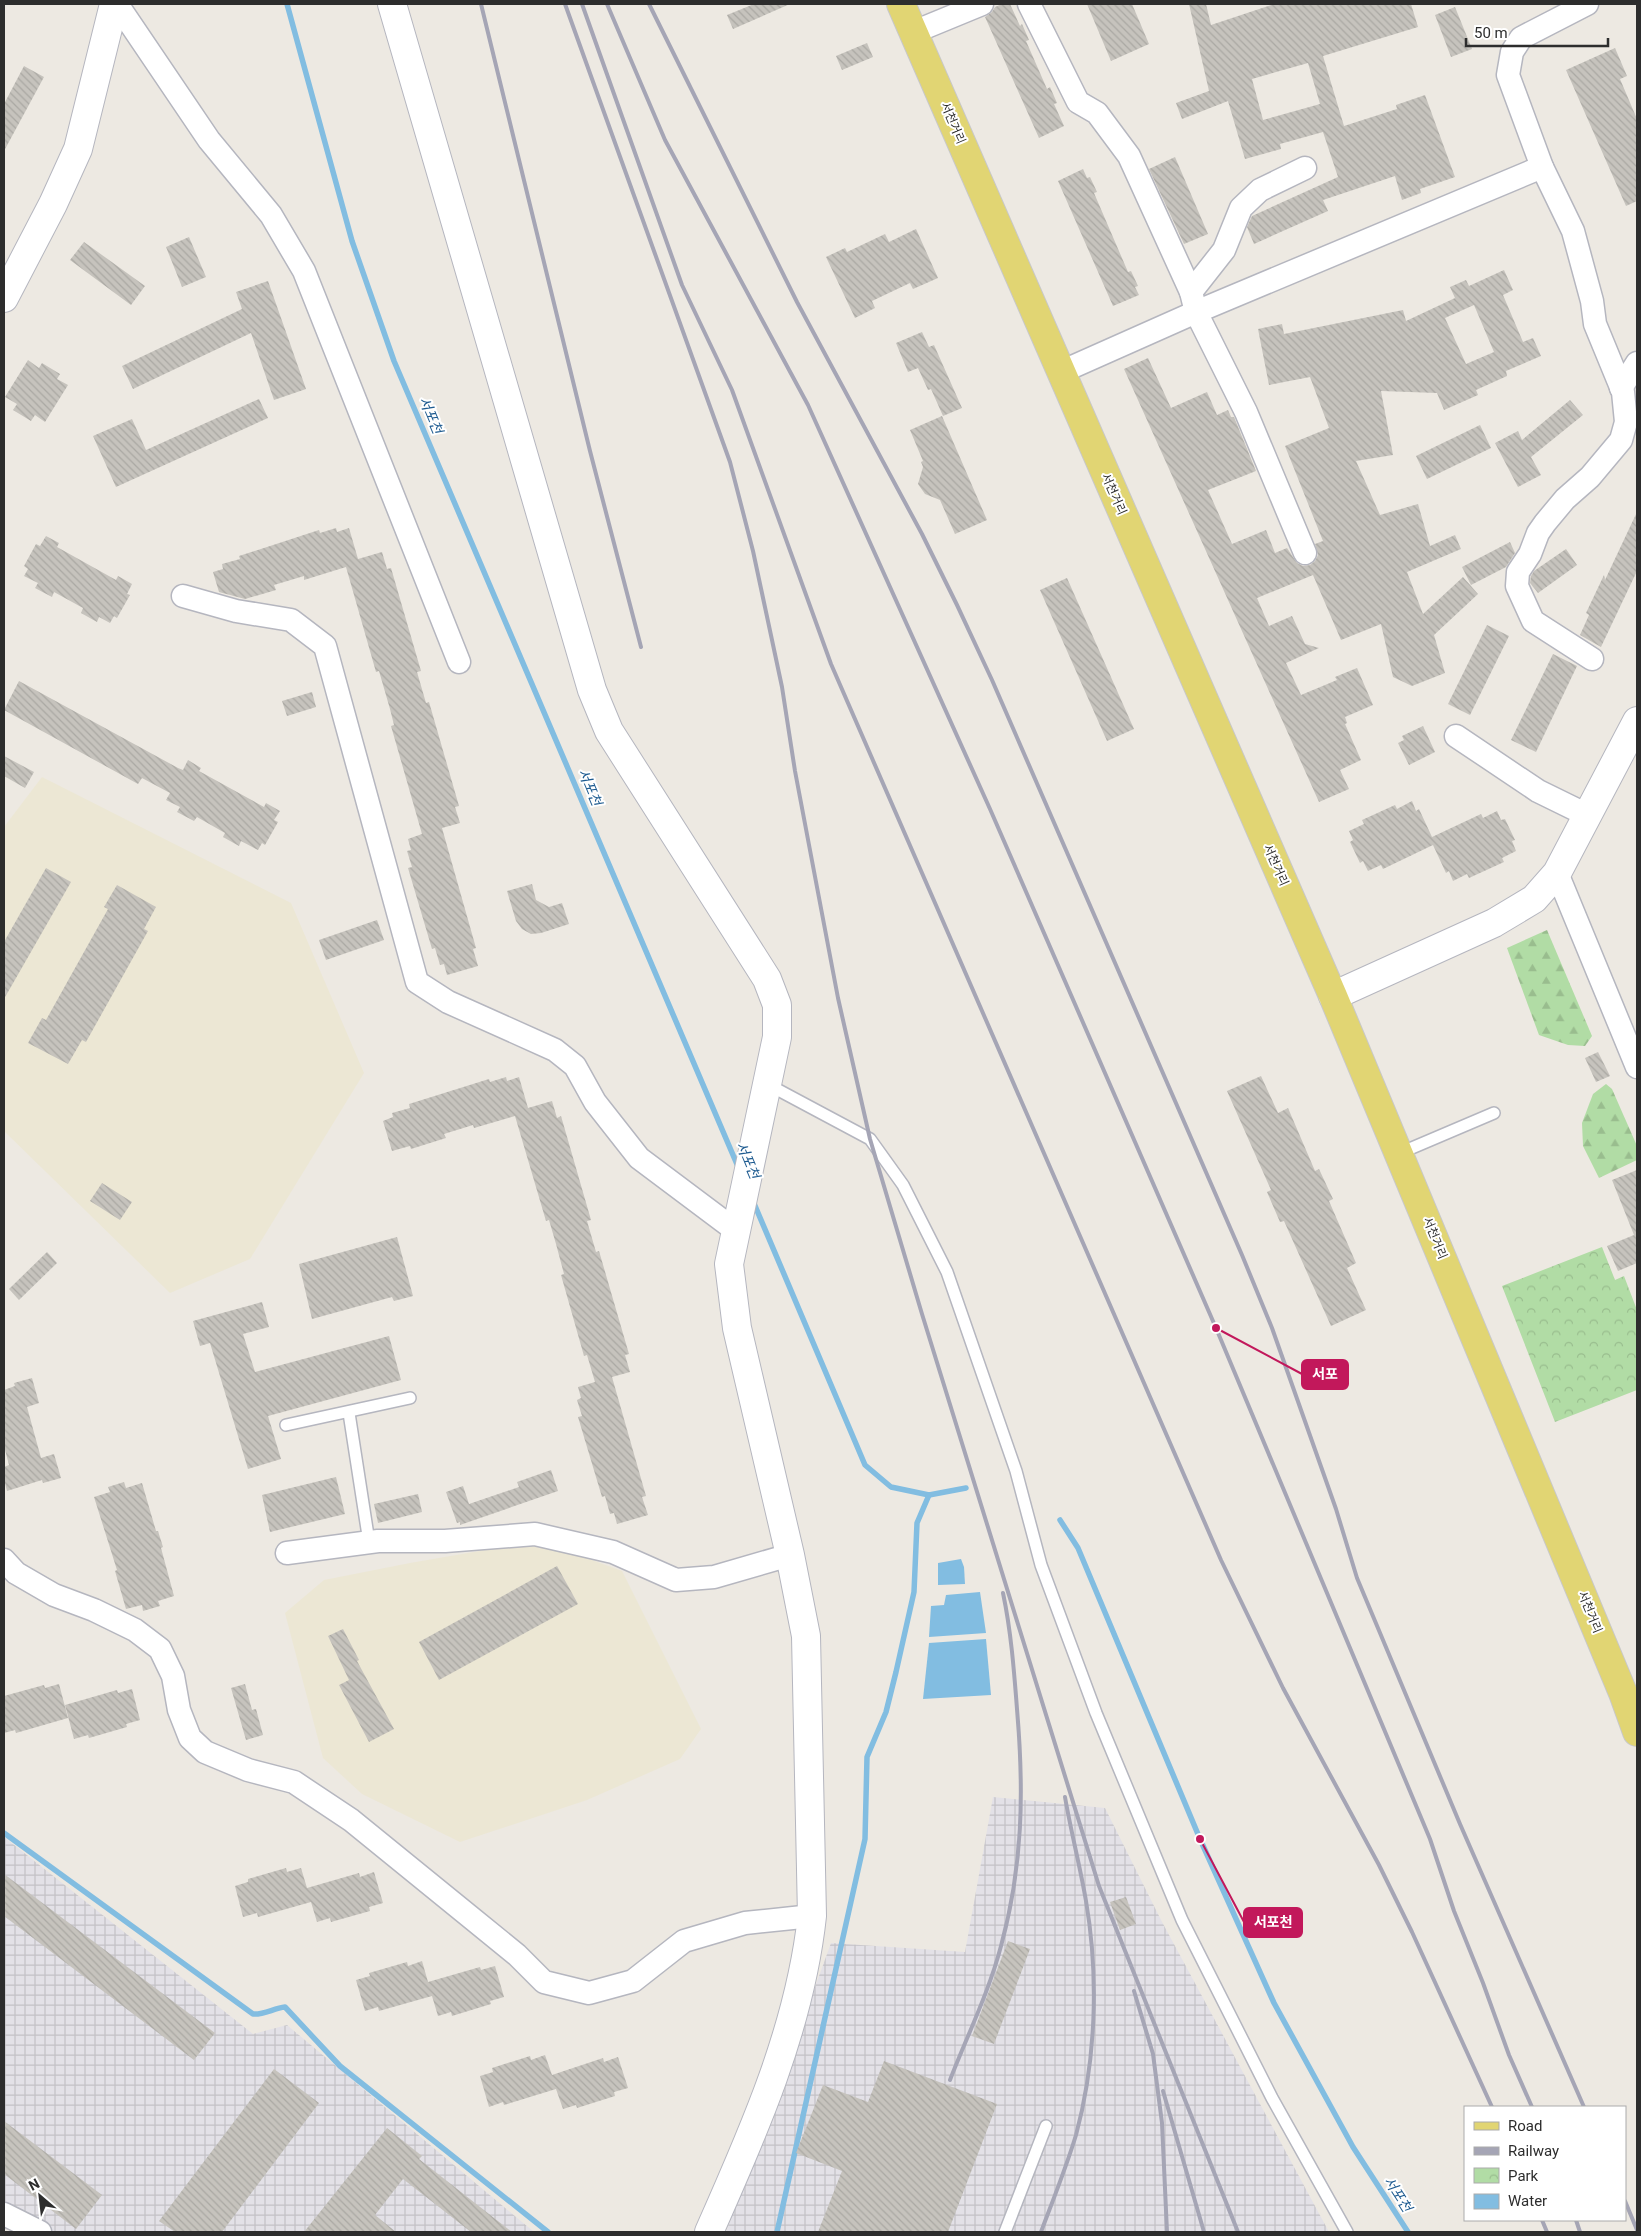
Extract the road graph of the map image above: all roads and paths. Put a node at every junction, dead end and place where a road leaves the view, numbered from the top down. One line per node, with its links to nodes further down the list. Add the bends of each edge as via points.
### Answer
1 (115, 4): 11 (street, via 78,149); 19 (street, via 209,140 271,215 304,270)
2 (392, 4): 26 (street, via 592,690 608,731 626,761 767,979 777,1005 777,1037)
3 (901, 4): 8 (main road, 서천거리)
4 (1029, 4): 12 (street, via 1078,102 1097,113 1129,156)
5 (1588, 4): 7 (street)
6 (970, 6): 8 (street)
7 (1564, 9): 9 (street, via 1521,38 1510,60 1508,75)
8 (914, 32): 14 (main road, 서천거리)
9 (1542, 167): 12 (street); 15 (street, via 1573,231 1595,324)
10 (1304, 168): 12 (street, via 1260,190 1241,208 1224,250)
11 (4, 298)
12 (1194, 302): 14 (street); 16 (street, via 1246,412)
13 (1637, 363): 15 (street)
14 (1061, 372): 24 (main road, 서천거리)
15 (1621, 388): 18 (street, via 1626,422 1621,440 1545,523 1518,572 1517,586 1533,621)
16 (1305, 553)
17 (183, 596): 29 (street, via 236,611 291,620 326,646 417,982 448,1002 555,1050 575,1066 595,1102 639,1158)
18 (1592, 659)
19 (459, 662)
20 (1637, 721): 22 (street)
21 (1456, 736): 22 (street, via 1538,791)
22 (1587, 815): 23 (street)
23 (1556, 872): 24 (street, via 1534,899 1494,923); 25 (street)
24 (1334, 996): 28 (main road, 서천거리)
25 (1636, 1059)
26 (767, 1084): 29 (street); 44 (lane, via 870,1139 912,1203 946,1272 1016,1471 1042,1565 1096,1714 1182,1920 1272,2098)
27 (1494, 1113): 28 (lane)
28 (1400, 1153): 37 (main road, 서천거리, via 1624,1693)
29 (737, 1221): 35 (street, via 729,1264 737,1328)
30 (410, 1398): 31 (lane)
31 (349, 1413): 32 (lane); 33 (lane)
32 (286, 1425)
33 (369, 1542): 34 (street); 35 (street, via 445,1541 535,1534 613,1552 676,1580 714,1577)
34 (287, 1553)
35 (790, 1555): 38 (street, via 806,1636)
36 (4, 1560): 38 (street, via 16,1573 54,1595 135,1630 160,1649 173,1676 190,1738 205,1752 248,1770 294,1782 351,1820 517,1955 544,1982 589,1993 633,1981 684,1941 745,1923)
37 (1637, 1732)
38 (812, 1916): 42 (street, via 808,1956 782,2049 748,2143)
39 (1046, 2126): 43 (lane)
40 (4, 2214): 41 (street)
41 (40, 2232)
42 (709, 2232)
43 (1005, 2232)
44 (1346, 2232)

